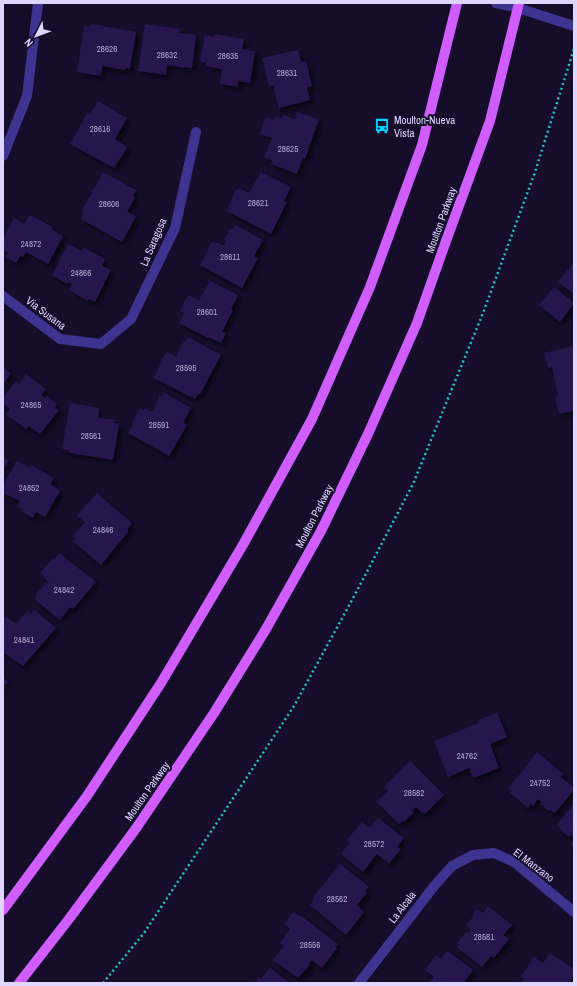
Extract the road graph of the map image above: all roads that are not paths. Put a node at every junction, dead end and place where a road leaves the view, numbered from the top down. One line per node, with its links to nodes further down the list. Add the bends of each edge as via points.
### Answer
1 (38, 3): 7 (street, via 27,96)
2 (457, 3): 11 (main road, via 422,144 370,288 312,419 244,543 161,683 87,796)
3 (496, 3): 4 (street)
4 (518, 6): 5 (street); 13 (main road, Moulton Parkway, via 490,121 417,323 368,434 320,531 266,629 214,713 137,827)
5 (574, 26)
6 (196, 132): 9 (street, La Saragosa, via 175,228 131,319)
7 (3, 156)
8 (3, 296): 9 (street, Via Susana, via 60,339)
9 (101, 344)
10 (473, 855): 12 (street, El Manzano, via 494,853 514,862); 14 (street, La Alcala, via 452,866)
11 (3, 910)
12 (574, 912)
13 (19, 983)
14 (358, 983)

